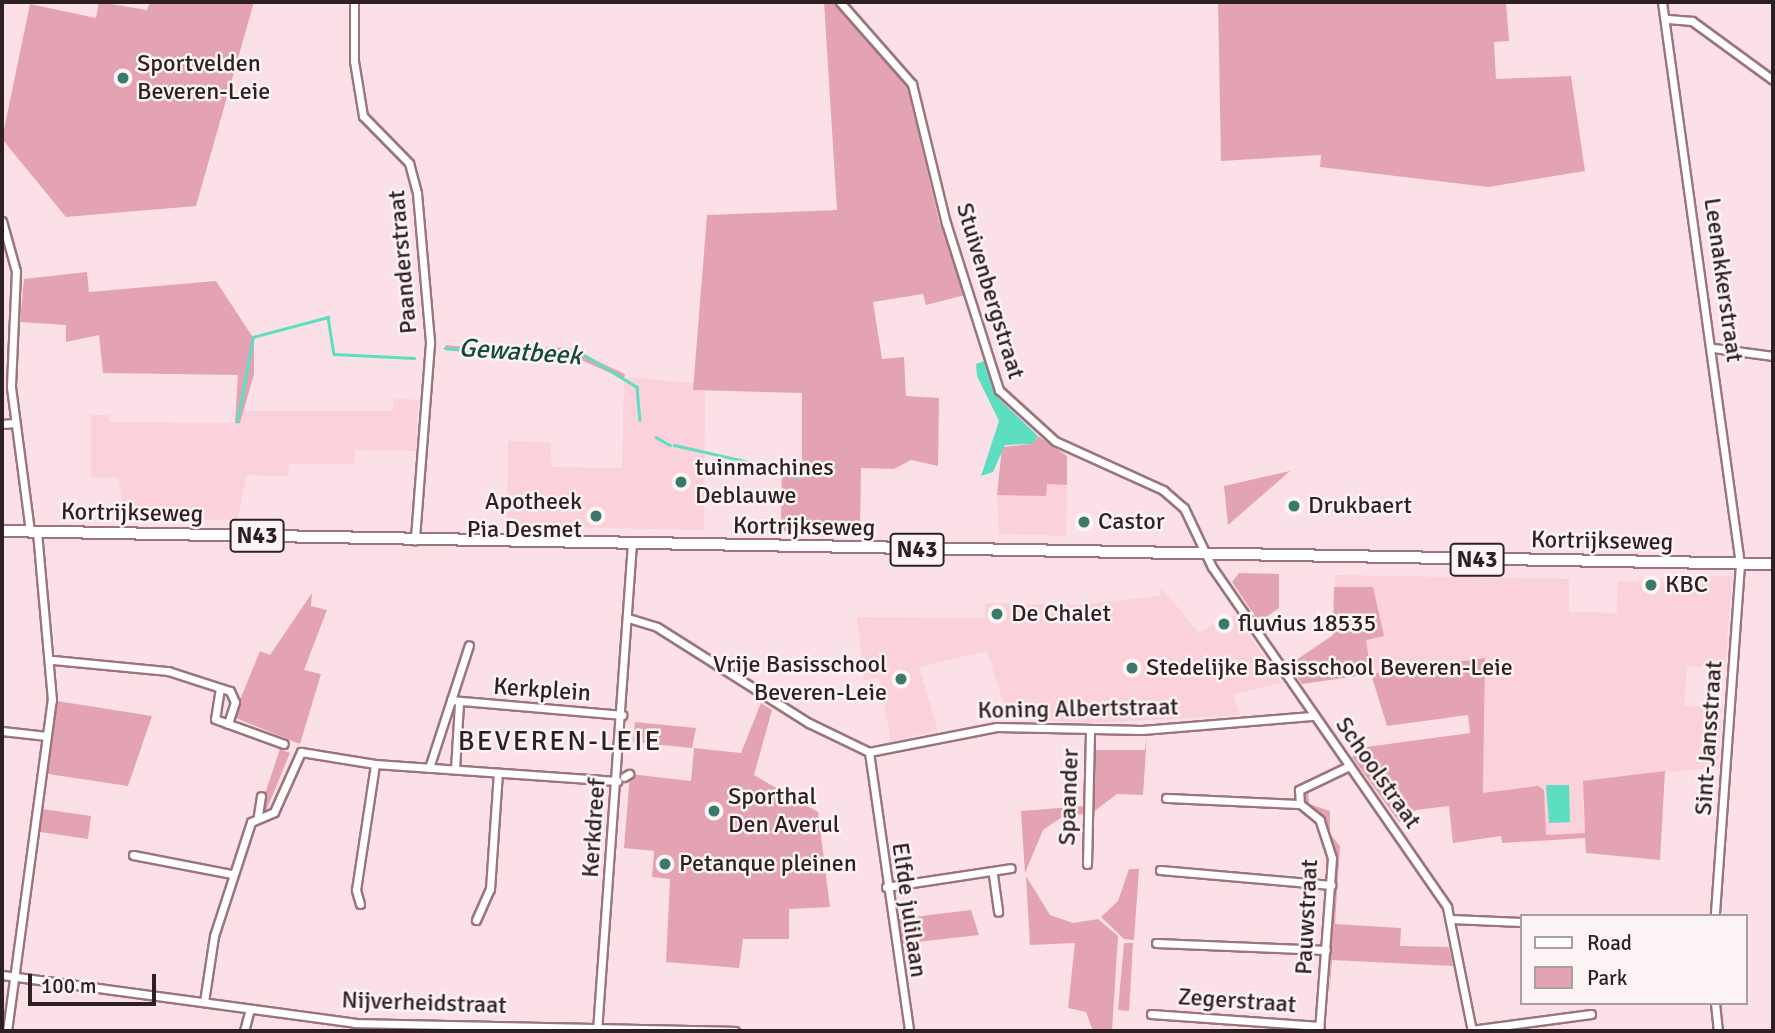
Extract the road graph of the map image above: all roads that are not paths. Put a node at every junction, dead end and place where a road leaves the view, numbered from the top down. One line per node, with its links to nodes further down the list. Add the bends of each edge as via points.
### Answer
1 (354, 2): 13 (street, Paanderstraat, via 354,61 363,116 409,163 417,193 430,343)
2 (840, 2): 15 (street, Stuivenbergstraat, via 912,84 946,223 999,390 1064,447 1171,495 1188,516)
3 (1662, 2): 4 (street, Leenakkerstraat)
4 (1668, 19): 5 (street, via 1692,21); 7 (street, Leenakkerstraat)
5 (1773, 80)
6 (2, 221): 9 (street, via 16,271)
7 (1713, 348): 8 (street); 16 (street, Leenakkerstraat)
8 (1773, 356)
9 (15, 422): 10 (street); 12 (street)
10 (2, 424)
11 (2, 531): 12 (main road, Kortrijkseweg / N43)
12 (34, 532): 13 (main road, Kortrijkseweg / N43); 20 (street)
13 (415, 540): 14 (main road, Kortrijkseweg / N43)
14 (632, 545): 15 (main road, Kortrijkseweg / N43); 18 (street, Kerkdreef)
15 (1206, 557): 16 (main road, Kortrijkseweg / N43); 24 (street, Schoolstraat)
16 (1740, 564): 17 (main road, Kortrijkseweg / N43); 51 (street, Sint-Jansstraat)
17 (1773, 565)
18 (628, 618): 23 (street, Kerkdreef); 30 (street, via 657,627 809,723)
19 (469, 645): 22 (street)
20 (52, 660): 21 (street, via 168,671); 28 (street)
21 (220, 688): 25 (street, via 235,698); 25 (street, via 212,714)
22 (455, 702): 23 (street, Kerkplein); 33 (street); 34 (street, Kerkplein)
23 (622, 715): 36 (street, Kerkdreef)
24 (1314, 716): 26 (street, Koning Albertstraat); 32 (street, Schoolstraat)
25 (228, 724): 29 (street)
26 (1090, 730): 30 (street, Koning Albertstraat, via 997,727); 42 (street, Spaander)
27 (2, 731): 28 (street)
28 (47, 736): 58 (street)
29 (284, 744)
30 (869, 752): 48 (street, Elfde julilaan)
31 (374, 764): 33 (street); 40 (street, via 299,754 274,812); 49 (street, via 356,890)
32 (1349, 766): 39 (street, via 1303,783); 52 (street, Schoolstraat)
33 (429, 768): 34 (street)
34 (455, 769): 35 (street)
35 (498, 773): 36 (street); 53 (street, via 490,889)
36 (623, 777): 65 (street, Kerkdreef)
37 (261, 796): 40 (street)
38 (1166, 798): 39 (street)
39 (1300, 804): 47 (street, Pauwstraat, via 1320,820 1332,858)
40 (258, 816): 45 (street)
41 (133, 855): 45 (street)
42 (1087, 864)
43 (1011, 868): 46 (street)
44 (1160, 870): 47 (street)
45 (232, 874): 59 (street)
46 (993, 875): 48 (street); 50 (street)
47 (1331, 885): 56 (street, Pauwstraat)
48 (886, 887): 70 (street, Elfde julilaan)
49 (360, 904)
50 (998, 912)
51 (1716, 914)
52 (1451, 919): 54 (street); 66 (street, Schoolstraat)
53 (476, 920)
54 (1520, 922)
55 (1156, 943): 56 (street)
56 (1326, 950): 64 (street, Pauwstraat)
57 (2, 975): 58 (street, Nijverheidstraat)
58 (12, 976): 59 (street, Nijverheidstraat); 67 (street)
59 (204, 1003): 61 (street, Nijverheidstraat)
60 (1715, 1005): 71 (street)
61 (250, 1009): 65 (street, Nijverheidstraat, via 355,1023); 68 (street)
62 (1151, 1014): 64 (street, Zegerstraat)
63 (1591, 1014): 66 (street)
64 (1319, 1029)
65 (598, 1030): 69 (street, Nijverheidstraat)
66 (1471, 1030)
67 (7, 1031)
68 (244, 1031)
69 (735, 1031)
70 (909, 1031)
71 (1718, 1031)

